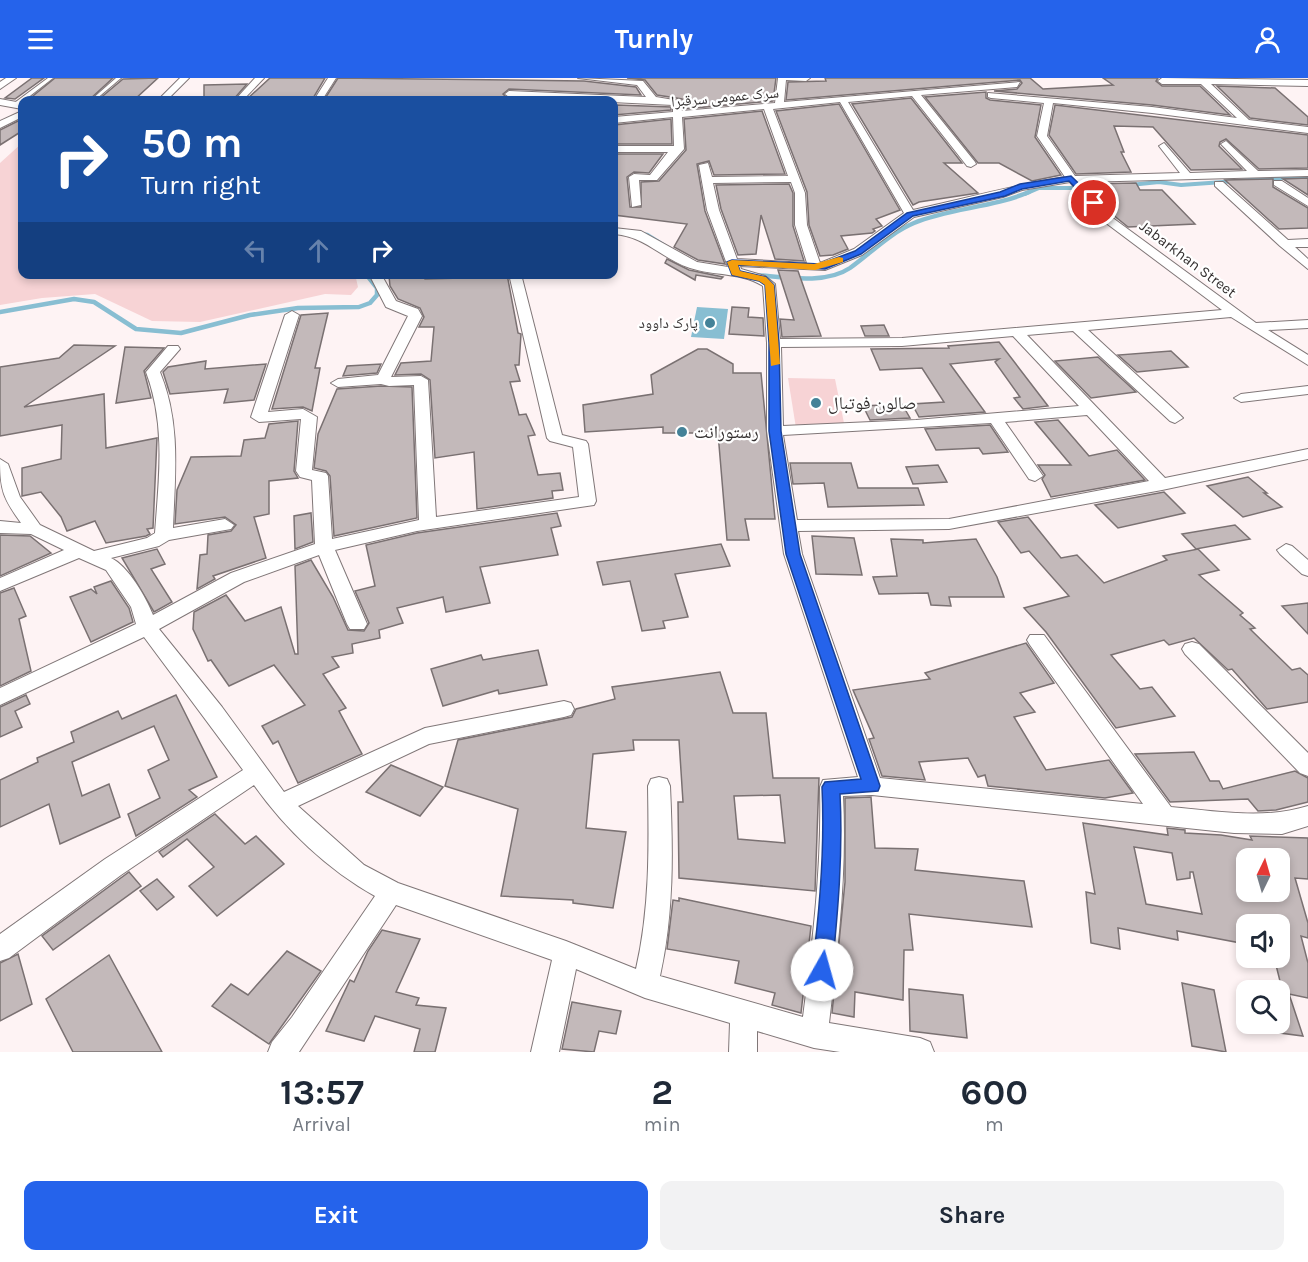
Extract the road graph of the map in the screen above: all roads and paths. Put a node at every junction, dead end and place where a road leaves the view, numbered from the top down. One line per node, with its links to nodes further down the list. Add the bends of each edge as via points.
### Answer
1 (12, 78): 16 (street)
2 (51, 78): 20 (lane)
3 (119, 78): 21 (lane)
4 (185, 78): 22 (street)
5 (260, 78): 23 (street)
6 (332, 78): 24 (street)
7 (582, 78): 27 (street, via 640,83)
8 (782, 78): 32 (street, via 779,103)
9 (789, 78): 10 (street)
10 (806, 78)
11 (1007, 78): 15 (street)
12 (1162, 81): 13 (street)
13 (1203, 81): 14 (street); 37 (street)
14 (1302, 83)
15 (1017, 84): 17 (street, سرک عمومی سرقبرا); 29 (street)
16 (0, 86)
17 (954, 91): 19 (street, سرک عمومی سرقبرا); 29 (street)
18 (509, 93): 25 (street)
19 (915, 94): 28 (street, سرک عمومی سرقبرا); 44 (street)
20 (30, 96)
21 (98, 96)
22 (166, 96)
23 (243, 96)
24 (321, 96)
25 (581, 96)
26 (618, 98): 27 (street)
27 (653, 99): 34 (street, via 677,103)
28 (843, 100): 32 (street, سرک عمومی سرقبرا); 58 (street)
29 (1049, 101): 37 (street); 49 (street, Jabarkhan Street, via 1042,136)
30 (0, 102): 31 (street)
31 (18, 106)
32 (784, 106): 33 (street, سرک عمومی سرقبرا)
33 (768, 108): 34 (street, سرک عمومی سرقبرا); 50 (street)
34 (680, 115): 36 (street, سرک عمومی سرقبرا); 43 (street, via 680,148)
35 (18, 116): 38 (street)
36 (618, 120)
37 (1246, 122): 39 (street)
38 (0, 125)
39 (1308, 130)
40 (1226, 144): 47 (street)
41 (1164, 146): 48 (street)
42 (618, 149): 43 (street)
43 (675, 150): 57 (street, via 652,178 634,177)
44 (971, 164)
45 (704, 165): 51 (street)
46 (1308, 173): 47 (street)
47 (1255, 174): 48 (street)
48 (1188, 177): 49 (street)
49 (1071, 178): 55 (street, Jabarkhan Street); 58 (street)
50 (793, 179): 51 (street); 63 (street, via 800,193 801,225)
51 (707, 180): 64 (street, via 713,210)
52 (1278, 183): 53 (street); 54 (street); 56 (street)
53 (1308, 183)
54 (1219, 184): 55 (street); 61 (street)
55 (1082, 188): 67 (street, Jabarkhan Street, via 1106,218)
56 (1308, 203)
57 (636, 206)
58 (910, 214): 63 (street, via 858,252)
59 (618, 231): 64 (street, via 637,233 695,266)
60 (1308, 243): 61 (street)
61 (1284, 244): 62 (street)
62 (1308, 266)
63 (815, 267): 64 (street)
64 (734, 268): 73 (street, via 769,285)
65 (378, 279): 76 (street, via 391,304 415,316)
66 (516, 279): 88 (street, via 555,438 580,444 588,501)
67 (1234, 314): 70 (street, Jabarkhan Street); 71 (street)
68 (291, 315): 94 (street, via 259,417 309,417 304,471 320,476)
69 (1308, 324): 70 (street)
70 (1253, 327): 75 (street, Jabarkhan Street)
71 (1078, 328): 72 (street); 81 (street)
72 (1016, 332): 73 (street, via 902,342); 80 (street)
73 (774, 343): 83 (street)
74 (173, 349): 93 (street, via 153,372 162,390 168,420)
75 (1308, 361)
76 (383, 379): 77 (street); 88 (street, via 421,380)
77 (338, 383)
78 (1308, 390): 79 (street)
79 (1241, 398)
80 (1090, 410): 82 (street); 87 (street)
81 (1175, 418)
82 (996, 420): 83 (street); 86 (street)
83 (775, 431): 90 (street)
84 (1308, 454): 87 (street)
85 (0, 464): 92 (street, via 12,498)
86 (1035, 476)
87 (1162, 485): 90 (street, via 949,524)
88 (428, 522): 94 (street)
89 (225, 525): 93 (street)
90 (787, 526): 108 (street)
91 (0, 527): 92 (street)
92 (34, 529): 96 (street)
93 (164, 535): 96 (street, via 153,542)
94 (324, 546): 99 (street); 100 (street, via 250,572)
95 (1286, 550): 97 (street)
96 (86, 554): 98 (street); 100 (street, via 112,566 140,606)
97 (1308, 570)
98 (0, 585)
99 (357, 624)
100 (147, 627): 103 (street); 106 (street)
101 (1037, 640): 110 (street)
102 (1192, 649): 105 (street)
103 (0, 697)
104 (564, 709): 109 (street, via 425,736)
105 (1308, 767)
106 (257, 772): 109 (street); 113 (street, via 113,867)
107 (659, 786): 115 (street, via 662,858 657,933)
108 (872, 786): 110 (street); 117 (street, via 831,787 830,906)
109 (280, 804): 112 (street, via 356,873)
110 (1165, 816): 111 (street, via 1282,824)
111 (1308, 816)
112 (391, 892): 114 (street); 118 (street)
113 (0, 949)
114 (566, 953): 115 (street); 119 (street)
115 (645, 985): 116 (street)
116 (744, 1014): 117 (street); 120 (street)
117 (814, 1034): 121 (street)
118 (282, 1052)
119 (545, 1052)
120 (743, 1052)
121 (920, 1052)

